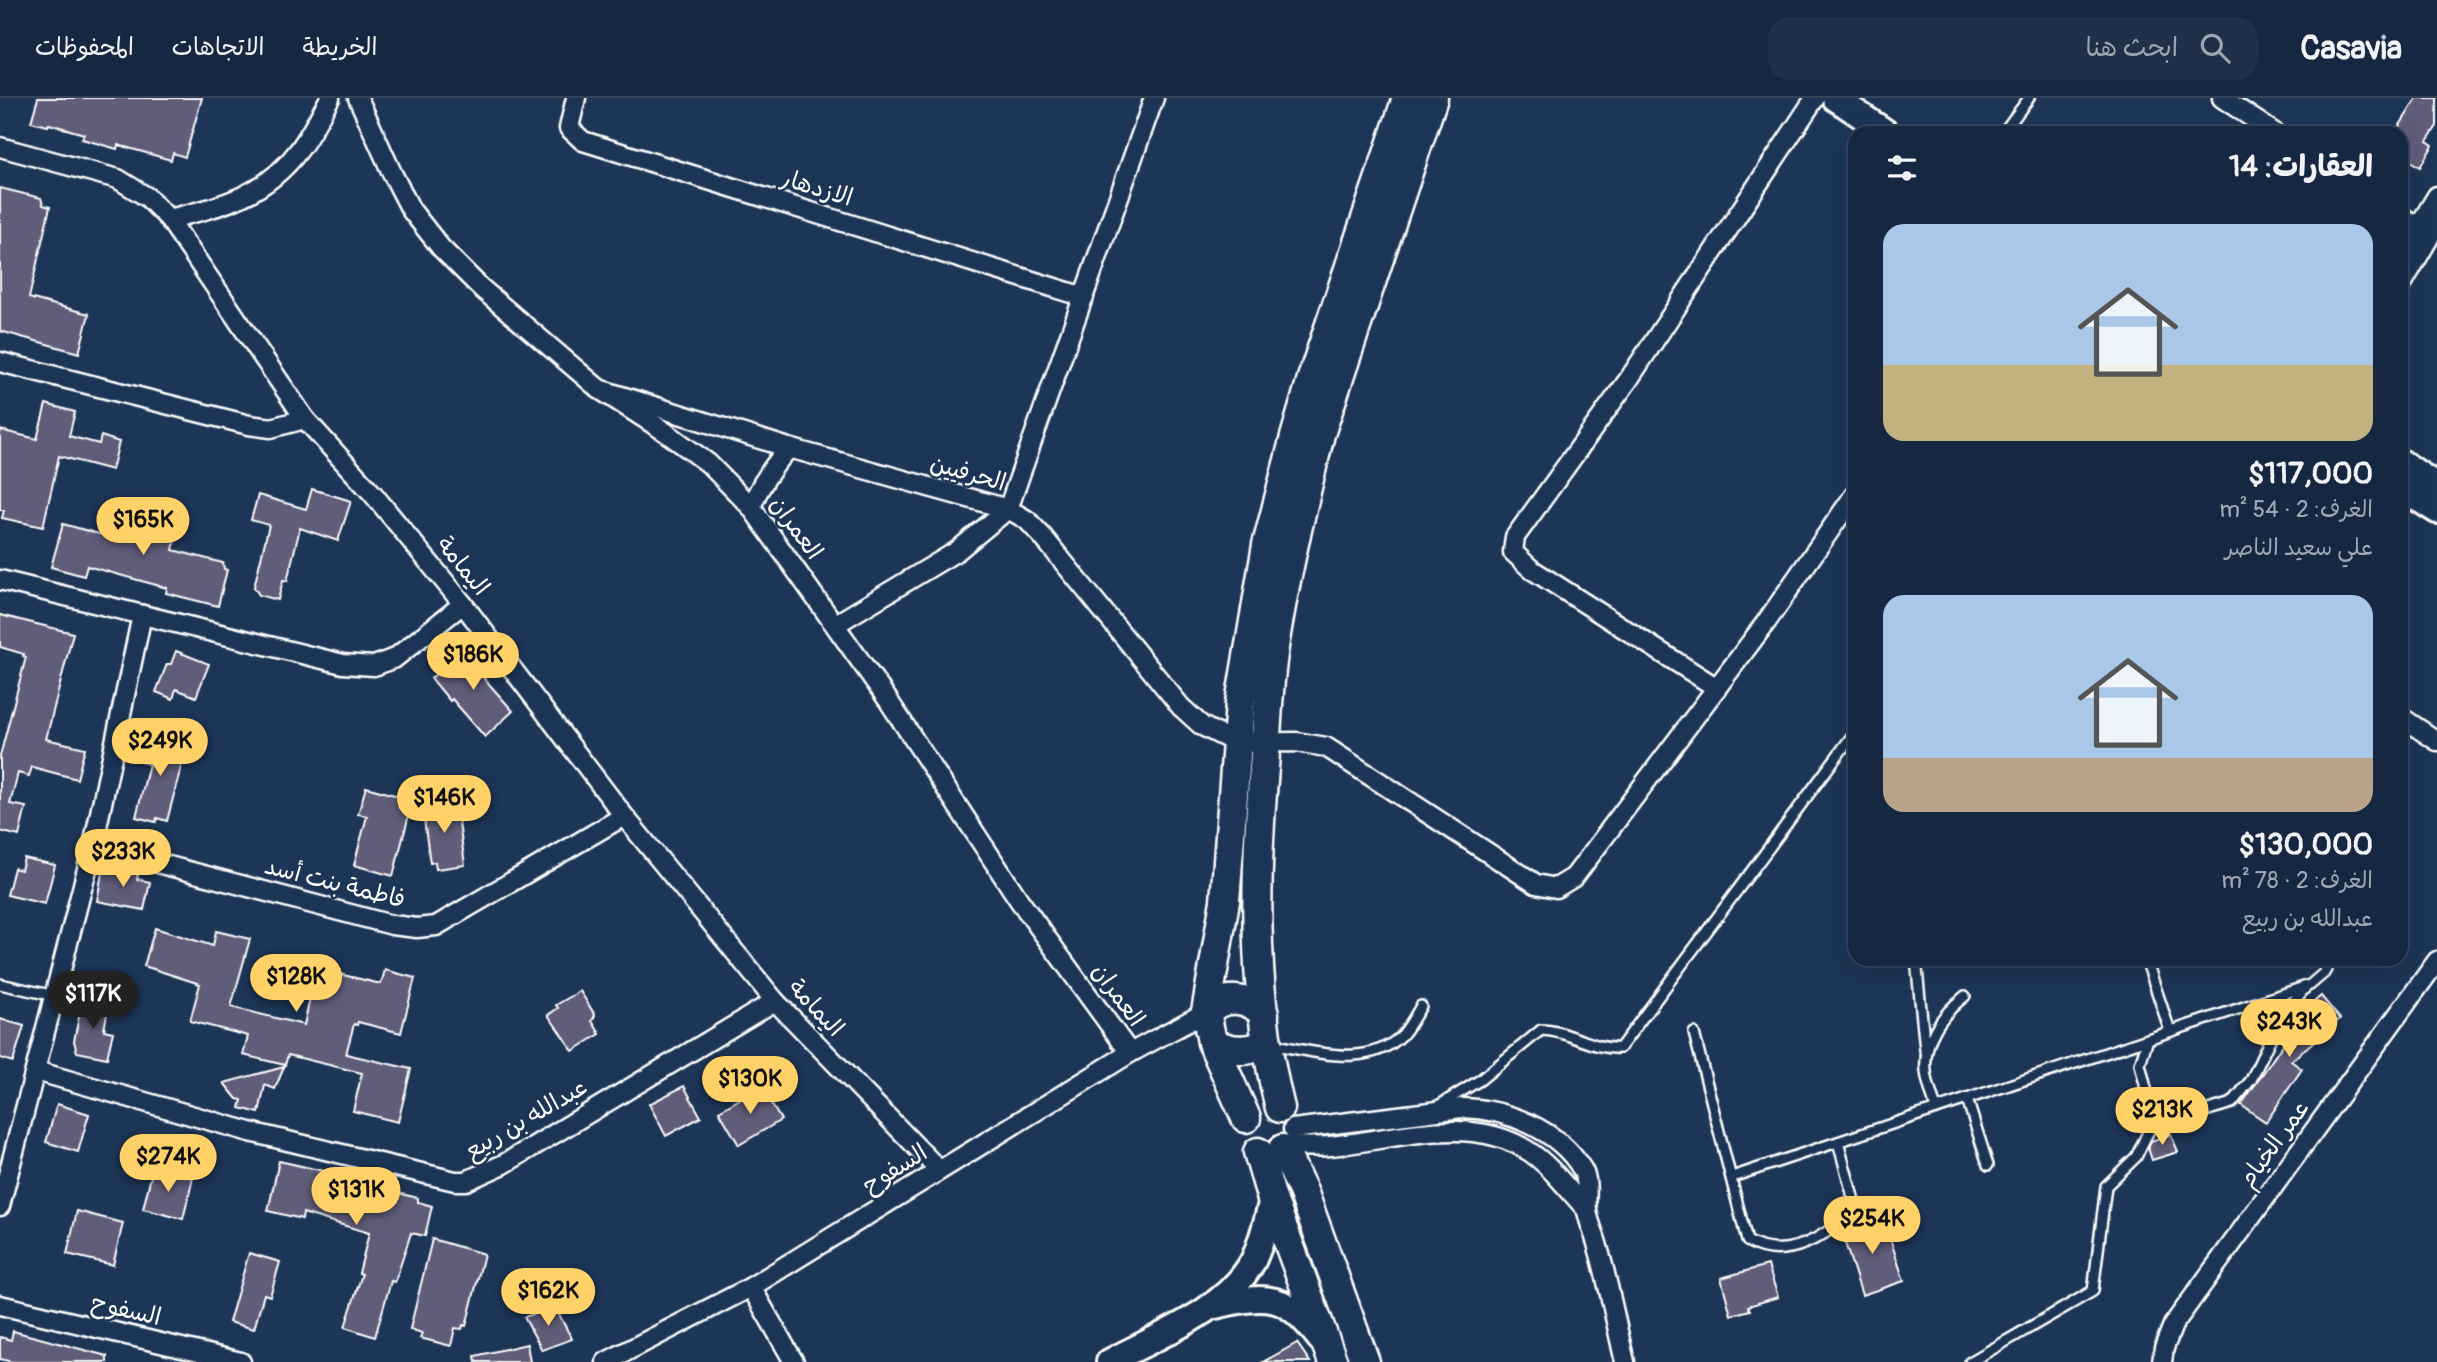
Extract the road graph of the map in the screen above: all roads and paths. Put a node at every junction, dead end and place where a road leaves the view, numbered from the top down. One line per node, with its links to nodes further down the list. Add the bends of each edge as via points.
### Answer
1 (330, 98): 16 (street, via 302,147 276,176 257,190 212,209)
2 (358, 98): 23 (street, العمران, via 411,210 441,248)
3 (576, 98): 21 (street, الازدهار, via 569,128 583,141)
4 (1154, 98): 21 (street)
5 (1407, 98): 42 (main road, via 1313,375 1283,481 1260,584)
6 (1433, 98): 41 (main road, via 1320,434 1274,648)
7 (1815, 98): 37 (street, via 1629,379 1516,537 1513,552 1531,569)
8 (1835, 98): 11 (street)
9 (2029, 98): 12 (lane)
10 (2230, 100): 13 (street)
11 (1877, 126)
12 (2008, 126)
13 (2265, 126)
14 (0, 147): 16 (street, اليمامة, via 118,178)
15 (2437, 196): 18 (street)
16 (169, 219): 24 (street, اليمامة)
17 (2408, 219): 18 (street)
18 (2428, 229): 19 (street); 20 (street)
19 (2408, 248)
20 (2408, 271)
21 (1084, 297): 31 (street)
22 (0, 362): 24 (street, via 249,425 271,428)
23 (599, 388): 25 (street, الحرفيين); 30 (street, العمران, via 708,463)
24 (305, 419): 34 (street, اليمامة)
25 (789, 448): 30 (street, via 770,468); 31 (street, الحرفيين)
26 (2408, 467): 27 (street)
27 (2437, 486)
28 (2408, 492): 32 (street)
29 (1848, 504): 37 (street)
30 (751, 507): 36 (street, العمران)
31 (1008, 509): 36 (street, via 957,551); 42 (street, الحرفيين, via 1043,537 1190,716)
32 (2437, 511)
33 (0, 580): 35 (street)
34 (463, 604): 35 (street, via 395,658 374,666 343,664); 43 (street, اليمامة)
35 (142, 615): 44 (street)
36 (836, 624): 62 (street, العمران, via 1019,900)
37 (1717, 688): 41 (street, via 1574,877 1556,888 1536,884 1326,747)
38 (2408, 722): 40 (street)
39 (1848, 741): 67 (lane, via 1620,1048 1541,1030 1480,1080)
40 (2437, 741)
41 (1266, 742): 42 (street); 56 (main road, via 1257,895)
42 (1236, 743): 55 (main road, via 1225,901)
43 (624, 816): 44 (street, فاطمة بنت أسد, via 436,926 417,928); 53 (street, اليمامة)
44 (93, 846): 51 (street)
45 (2437, 961): 88 (street, عمر الخيام, via 2173,1325)
46 (1917, 966): 63 (lane)
47 (2148, 966): 57 (lane)
48 (2328, 966): 50 (lane)
49 (0, 984): 51 (lane)
50 (2308, 985): 57 (lane); 68 (lane, via 2281,1016 2251,1080 2232,1103 2185,1117)
51 (55, 996): 64 (street)
52 (1965, 996): 63 (lane, via 1941,1019)
53 (775, 1001): 64 (street, عبدالله بن ربيع, via 503,1164 466,1181 250,1132); 72 (street, اليمامة)
54 (1421, 1006): 61 (lane, via 1403,1034 1378,1052 1339,1056)
55 (1206, 1012): 56 (main road, via 1220,1002 1236,999); 60 (main road); 62 (street, السفوح)
56 (1264, 1014): 61 (main road)
57 (2171, 1031): 59 (lane)
58 (1693, 1033): 73 (lane)
59 (2148, 1039): 65 (lane); 68 (lane, via 2140,1063 2152,1113)
60 (1212, 1042): 61 (main road, via 1235,1051); 69 (main road, via 1247,1118 1264,1105)
61 (1267, 1043): 69 (main road)
62 (1130, 1053): 72 (street, السفوح)
63 (1926, 1062): 66 (lane)
64 (36, 1071): 75 (street)
65 (1967, 1099): 66 (lane); 71 (lane)
66 (1936, 1109): 70 (lane)
67 (1430, 1111): 69 (street); 76 (street, via 1484,1109 1545,1133 1584,1172)
68 (2157, 1114): 87 (lane, via 2136,1157 2106,1186 2093,1292)
69 (1280, 1137): 74 (main road); 76 (street, via 1328,1146 1457,1131 1496,1135 1530,1152); 85 (main road)
70 (1838, 1142): 73 (lane); 73 (lane, via 1856,1208 1821,1237 1782,1250 1747,1241)
71 (1988, 1164)
72 (939, 1170): 77 (street, السفوح)
73 (1732, 1177)
74 (1272, 1199): 79 (street, via 1254,1259 1236,1285); 80 (main road)
75 (0, 1206)
76 (1587, 1210): 86 (street)
77 (751, 1287): 82 (street, السفوح); 83 (street)
78 (0, 1305): 81 (street, السفوح)
79 (1211, 1307): 80 (street, via 1251,1298 1282,1303 1298,1312); 84 (street)
80 (1331, 1356)
81 (241, 1362)
82 (606, 1362)
83 (794, 1362)
84 (1109, 1362)
85 (1365, 1362)
86 (1625, 1362)
87 (1970, 1362)
88 (2162, 1362)

